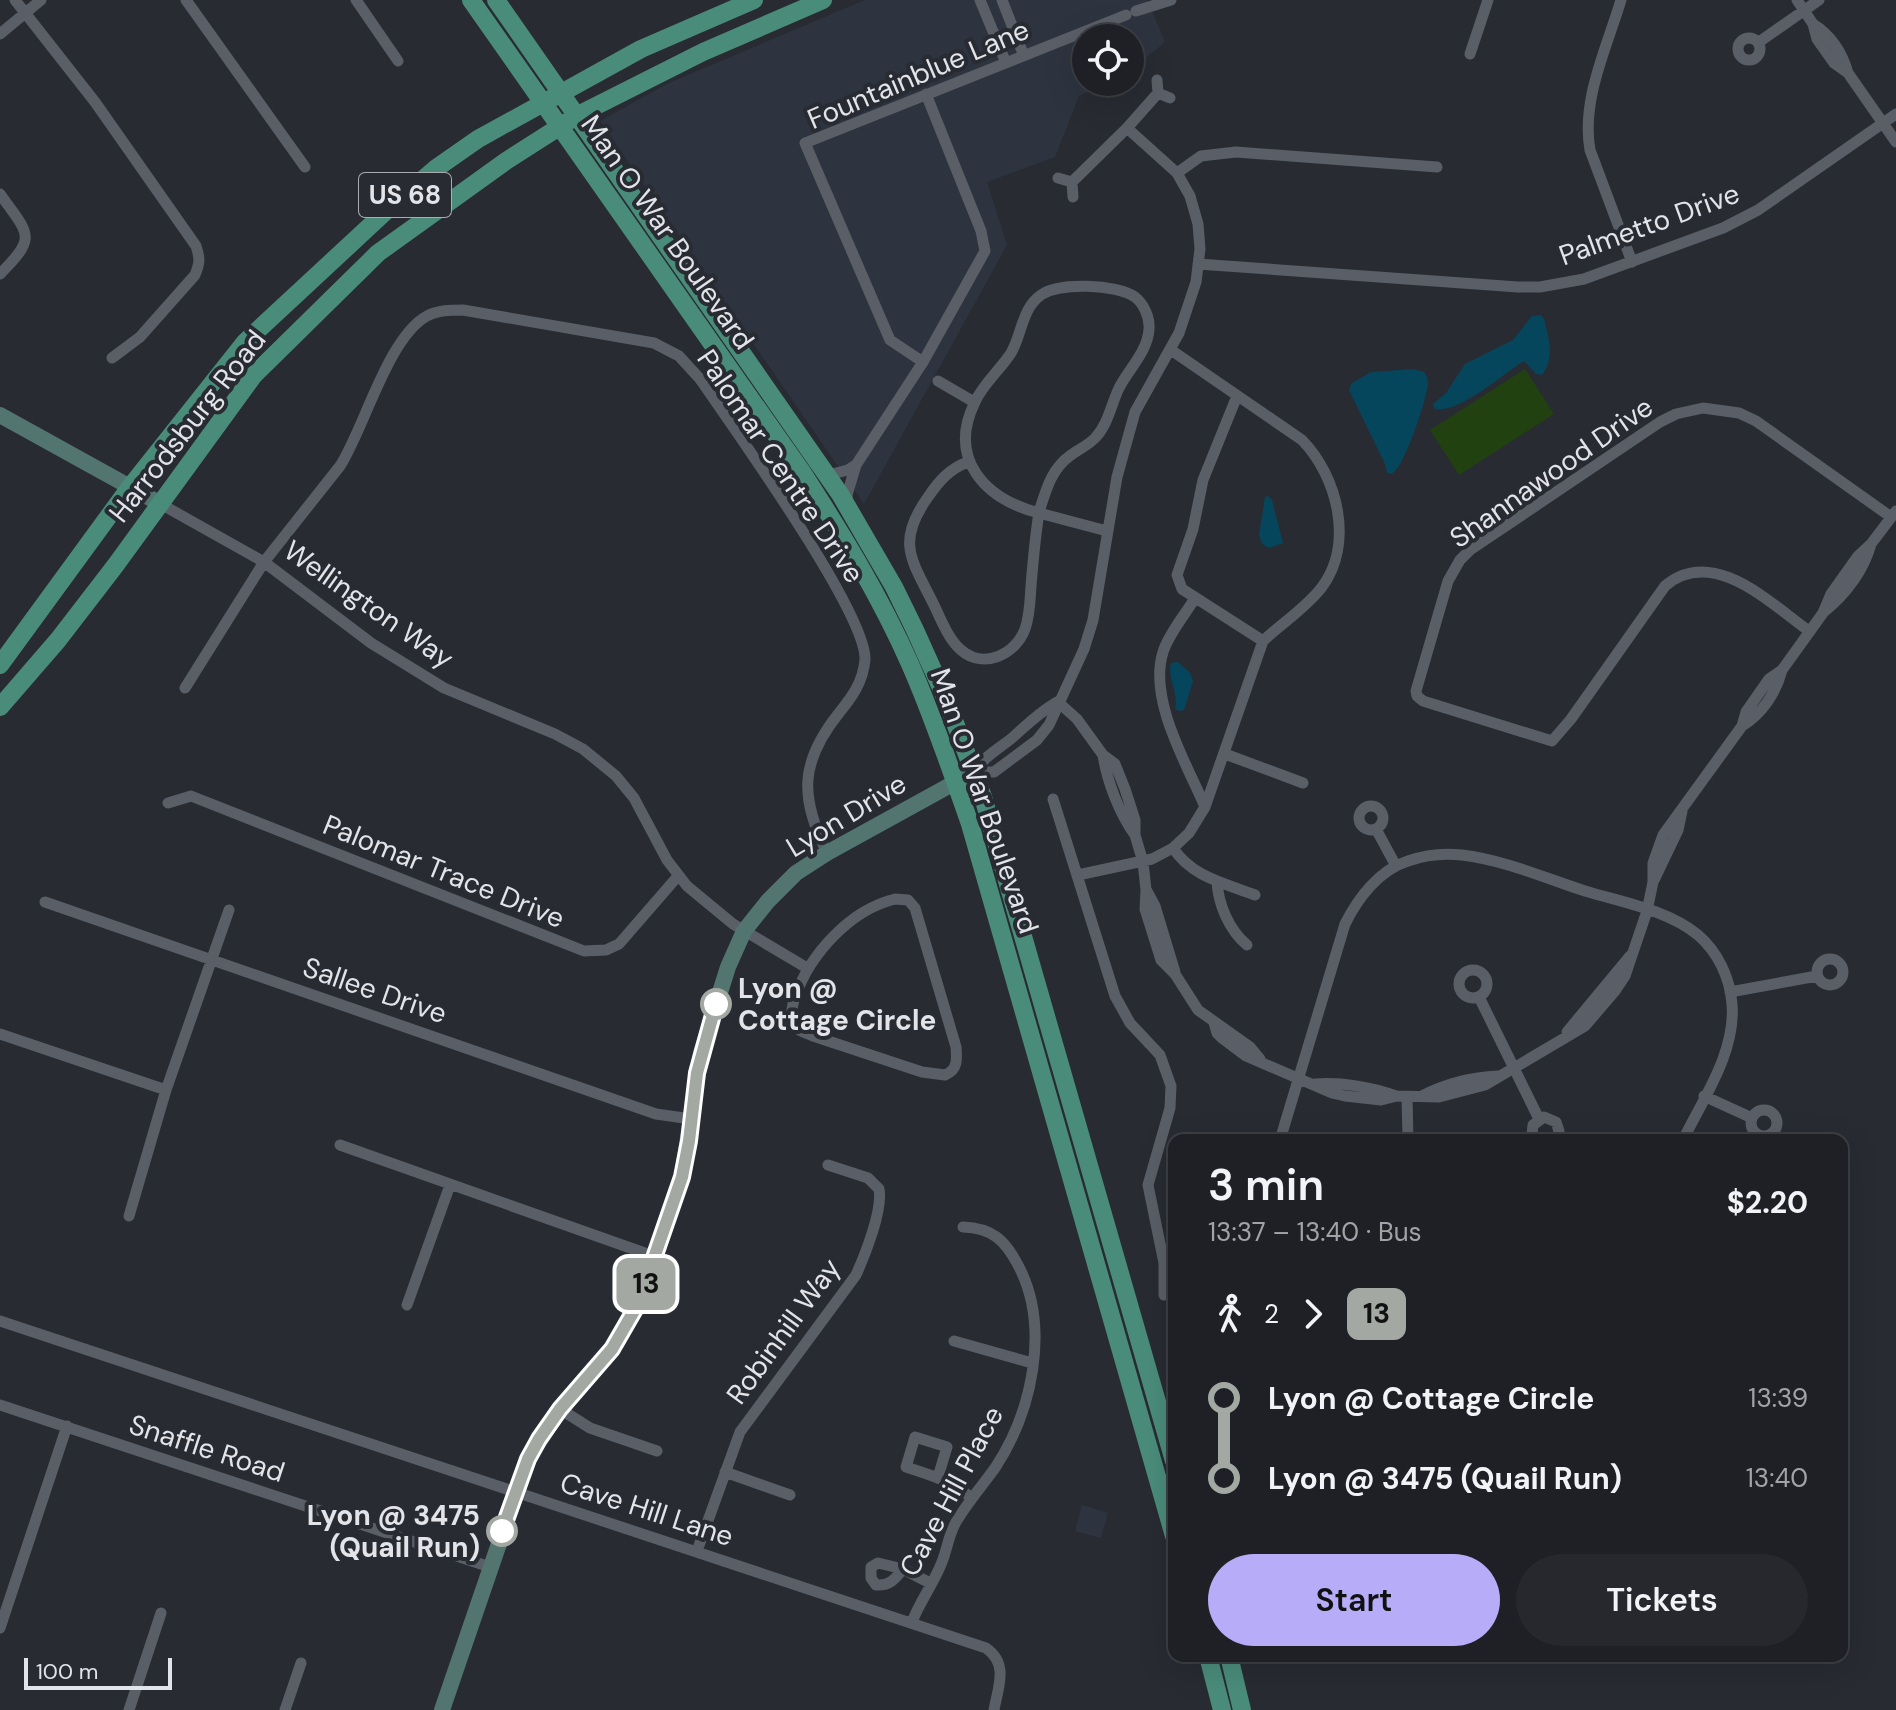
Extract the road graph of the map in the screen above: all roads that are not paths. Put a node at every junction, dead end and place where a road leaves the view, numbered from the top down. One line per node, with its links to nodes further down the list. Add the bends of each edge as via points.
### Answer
1 (15, 0): 16 (street)
2 (41, 0): 16 (street)
3 (186, 0): 33 (street)
4 (356, 0): 21 (street)
5 (471, 0): 26 (main road, Man O War Boulevard)
6 (496, 0): 23 (main road, Man O War Boulevard)
7 (754, 0): 23 (main road, Harrodsburg Road / US 68, via 641,49)
8 (823, 0): 28 (main road, Harrodsburg Road / US 68)
9 (980, 0): 22 (street)
10 (1002, 0): 20 (street)
11 (1171, 0): 20 (street, Fountainblue Lane)
12 (1488, 0): 19 (street)
13 (1621, 0): 40 (street, via 1587,131)
14 (1819, 0): 15 (street)
15 (1800, 5): 18 (street); 29 (street, via 1817,39)
16 (25, 13): 17 (street); 44 (street, via 95,102 200,256 195,275 140,337)
17 (0, 34)
18 (1759, 42)
19 (1470, 54)
20 (1024, 56): 22 (street, Fountainblue Lane)
21 (398, 61)
22 (1006, 63): 24 (street, Fountainblue Lane)
23 (561, 92): 26 (main road, Harrodsburg Road / US 68); 28 (main road, Man O War Boulevard)
24 (926, 94): 45 (street, via 985,251); 45 (street, Fountainblue Lane, via 805,143 890,340)
25 (1170, 98): 31 (street, via 1158,86)
26 (542, 103): 30 (main road, Man O War Boulevard); 53 (main road, Harrodsburg Road / US 68, via 435,169 302,288 245,342)
27 (1896, 114): 29 (street, Palmetto Drive)
28 (578, 115): 30 (main road, Harrodsburg Road / US 68); 52 (main road, Man O War Boulevard)
29 (1883, 123): 32 (street); 40 (street, Palmetto Drive, via 1758,210)
30 (559, 126): 54 (main road, Harrodsburg Road / US 68, via 378,253 254,375); 69 (main road, Man O War Boulevard, via 842,536 910,664)
31 (1127, 128): 35 (street, Lyon Drive); 37 (street)
32 (1896, 142)
33 (305, 167)
34 (1437, 167): 35 (street, via 1236,152 1201,156)
35 (1177, 173): 41 (street, Lyon Drive, via 1198,224)
36 (1058, 178): 37 (street)
37 (1072, 182): 39 (street)
38 (0, 194): 42 (street, via 26,240 22,252)
39 (1073, 197)
40 (1632, 262): 41 (street, Palmetto Drive, via 1540,287)
41 (1198, 264): 43 (street, Lyon Drive, via 1191,303)
42 (0, 274)
43 (1171, 350): 47 (street); 58 (street, Lyon Drive, via 1135,412)
44 (112, 358)
45 (923, 362): 51 (street)
46 (938, 381): 48 (street)
47 (1237, 396): 60 (street, via 1208,463 1177,575 1182,589); 62 (street, via 1309,447 1338,515 1339,550 1325,583)
48 (974, 402): 50 (street, via 967,424); 56 (street, via 1013,349 1029,306 1043,293 1062,286 1101,288 1128,294 1142,305 1149,325 1143,349 1102,428 1055,471)
49 (0, 415): 53 (street, Wellington Way)
50 (968, 462): 56 (street, via 991,491); 56 (street, via 937,484 916,514 908,540 942,621 968,655 997,657 1013,648 1025,629)
51 (856, 465): 52 (street); 55 (street)
52 (828, 475): 55 (main road, Man O War Boulevard)
53 (130, 487): 54 (street, Wellington Way); 63 (main road, Harrodsburg Road / US 68)
54 (159, 503): 59 (street, Wellington Way); 66 (main road, Harrodsburg Road / US 68)
55 (848, 507): 68 (main road, Man O War Boulevard, via 915,630)
56 (1039, 513): 58 (street)
57 (1894, 514): 61 (street, via 1858,556); 61 (street, Shannawood Drive, via 1756,421 1716,408 1676,414 1460,560 1448,581 1416,691 1423,701 1552,741 1665,586 1695,572 1737,580)
58 (1107, 531): 65 (street, Lyon Drive, via 1093,620)
59 (264, 562): 64 (street, Palomar Centre Drive); 76 (street, Palomar Centre Drive, via 340,466 380,379 413,327 427,315 463,310 663,346 687,363 749,450 823,566 863,643 859,686 817,742 810,760 807,798); 80 (street, Wellington Way, via 371,643 444,688 583,749 634,798)
60 (1195, 598): 62 (street); 73 (street, via 1163,650 1160,692)
61 (1809, 631): 85 (street, via 1755,718 1742,726 1682,811)
62 (1263, 641): 67 (street)
63 (0, 665)
64 (185, 688)
65 (1058, 702): 68 (street, Lyon Drive, via 1035,715); 68 (street, Lyon Drive, via 1037,740 994,772); 77 (street, via 1103,755)
66 (0, 707)
67 (1225, 754): 70 (street); 73 (street)
68 (974, 772): 69 (street, Lyon Drive); 121 (main road, Man O War Boulevard)
69 (955, 782): 76 (street, Lyon Drive); 128 (main road, Man O War Boulevard)
70 (1303, 783)
71 (1053, 799): 79 (street)
72 (168, 803): 80 (street, Palomar Trace Drive, via 191,796 584,951 619,944)
73 (1205, 807): 75 (street)
74 (1376, 829): 78 (street)
75 (1173, 848): 77 (street); 81 (street, via 1188,867)
76 (827, 853): 86 (street, Lyon Drive, via 781,886)
77 (1143, 862): 79 (street); 95 (street, via 1145,909 1161,960 1198,1010 1243,1040 1260,1060)
78 (1396, 866): 85 (street, via 1439,855 1482,858); 95 (street, via 1364,894 1345,924)
79 (1078, 875): 113 (street, via 1115,996 1130,1023 1160,1055 1171,1086 1170,1108 1148,1185 1164,1263)
80 (678, 876): 86 (street, Wellington Way)
81 (1217, 881): 82 (street); 87 (street, via 1229,920)
82 (1255, 895)
83 (45, 902): 88 (street, Sallee Drive)
84 (229, 910): 88 (street)
85 (1647, 911): 91 (street, via 1700,937 1720,963); 94 (street, via 1630,955 1565,1035)
86 (744, 931): 89 (street, Wellington Way); 100 (street, Lyon Drive, via 701,1053)
87 (1247, 945)
88 (212, 958): 96 (street); 100 (street, Sallee Drive, via 656,1114)
89 (807, 968): 89 (street, via 792,1010 800,1031 935,1075 953,1070 956,1047 919,916 908,900 886,902 852,922)
90 (1817, 976): 91 (street)
91 (1730, 992): 97 (street, via 1727,1046)
92 (1479, 997): 94 (street)
93 (0, 1034): 96 (street)
94 (1513, 1069): 98 (street); 101 (street)
95 (1299, 1078): 98 (street); 102 (street)
96 (166, 1090): 110 (street)
97 (1704, 1096): 99 (street); 106 (street)
98 (1402, 1097): 103 (street)
99 (1752, 1118)
100 (691, 1119): 112 (street, Lyon Drive, via 682,1177)
101 (1539, 1119): 104 (street); 105 (street, via 1556,1122)
102 (1282, 1134)
103 (1407, 1134)
104 (1533, 1134)
105 (1558, 1134)
106 (1686, 1134)
107 (340, 1145): 109 (street)
108 (828, 1165): 123 (street, Robinhill Way, via 868,1178 879,1189 863,1258 856,1275 740,1432)
109 (450, 1185): 112 (street); 114 (street)
110 (129, 1216)
111 (963, 1227): 117 (street, Cave Hill Place, via 994,1233 1017,1263 1034,1309)
112 (656, 1257): 119 (street, Lyon Drive, via 638,1304 612,1349)
113 (1164, 1295)
114 (407, 1305)
115 (0, 1321): 125 (street, Cave Hill Lane)
116 (954, 1341): 117 (street)
117 (1032, 1363): 127 (street, Cave Hill Place, via 1010,1440)
118 (0, 1405): 120 (street, Snaffle Road)
119 (560, 1409): 122 (street, via 590,1428); 125 (street, Lyon Drive, via 539,1439)
120 (67, 1426): 130 (street, Snaffle Road); 135 (street)
121 (1168, 1440)
122 (657, 1451)
123 (725, 1472): 126 (street); 129 (street, Robinhill Way)
124 (938, 1477): 127 (street)
125 (516, 1491): 129 (street, Cave Hill Lane); 130 (street, Lyon Drive)
126 (790, 1495)
127 (972, 1498): 132 (street, Cave Hill Place, via 954,1525)
128 (1168, 1515)
129 (697, 1551): 134 (street, Cave Hill Lane)
130 (490, 1567): 141 (street, Lyon Drive)
131 (903, 1569): 132 (street)
132 (930, 1583): 134 (street, Cave Hill Place)
133 (161, 1613): 139 (street)
134 (912, 1622): 142 (street, Cave Hill Lane, via 996,1655 1001,1666)
135 (0, 1628)
136 (1210, 1662): 143 (main road)
137 (1230, 1662): 144 (main road)
138 (301, 1663): 140 (street)
139 (129, 1710)
140 (285, 1710)
141 (442, 1710)
142 (994, 1710)
143 (1222, 1710)
144 (1242, 1710)

